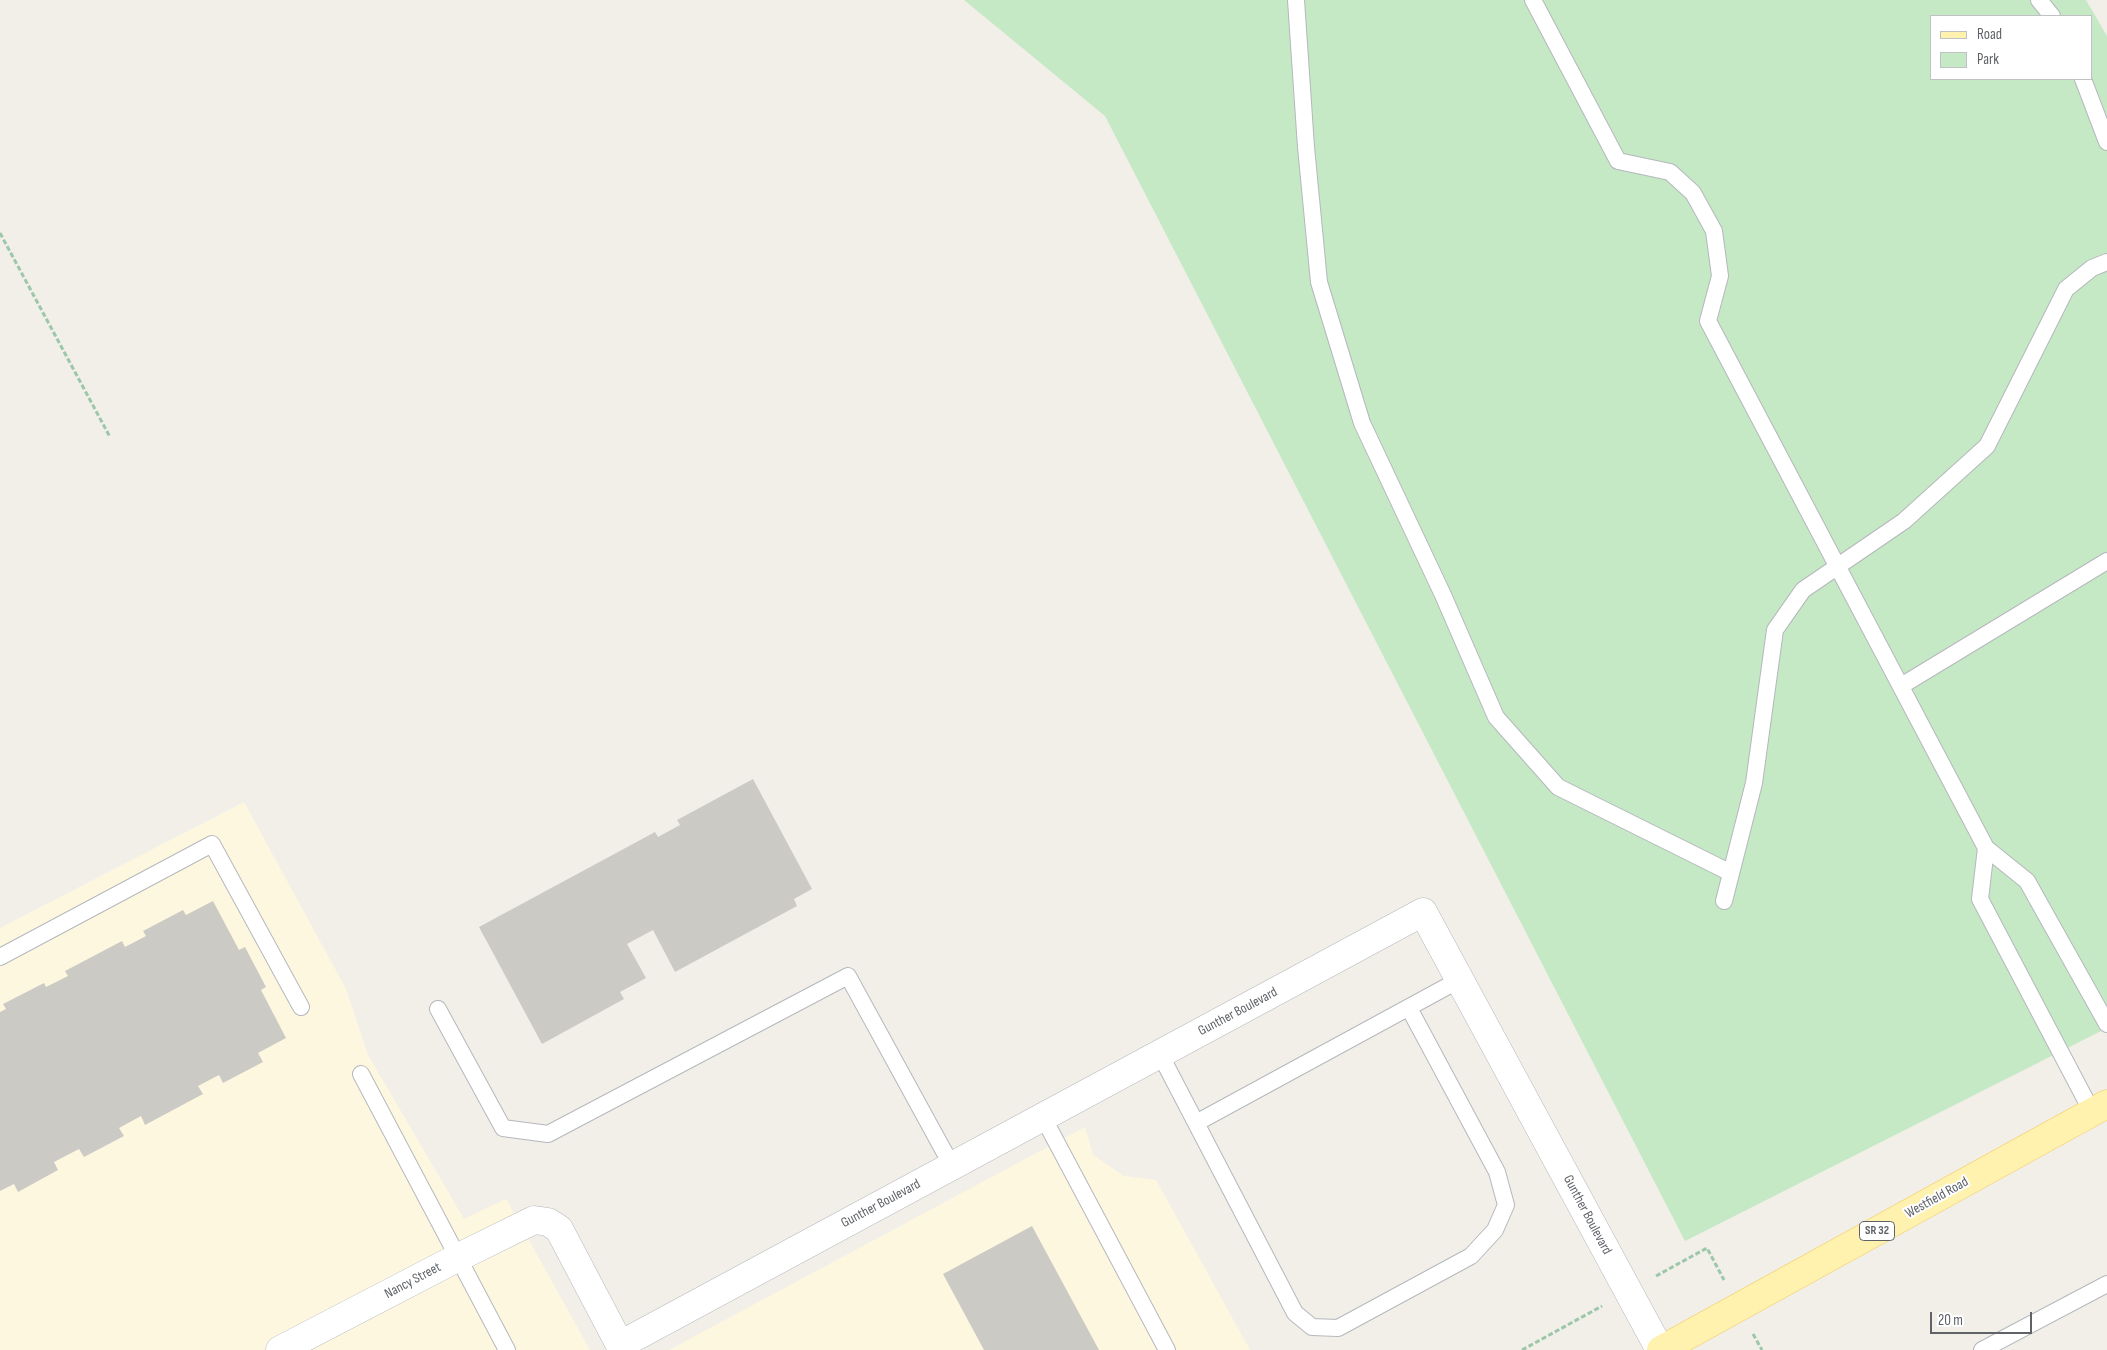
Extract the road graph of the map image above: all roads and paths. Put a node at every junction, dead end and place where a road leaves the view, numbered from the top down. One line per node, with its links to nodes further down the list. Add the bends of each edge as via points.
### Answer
1 (1296, 0): 14 (lane, via 1319,282 1362,423 1496,717 1558,787)
2 (1533, 0): 11 (lane, via 1618,161 1670,172 1693,193 1714,231 1720,276 1708,321)
3 (2039, 0): 4 (lane)
4 (2051, 15)
5 (2083, 80): 6 (lane)
6 (2107, 142)
7 (0, 233): 9 (path)
8 (2107, 262): 11 (lane, via 2092,268 2066,289 1987,446 1904,521)
9 (110, 437)
10 (2107, 561): 12 (lane)
11 (1838, 567): 12 (lane); 14 (lane, via 1803,590 1776,630 1754,783)
12 (1901, 686): 13 (lane)
13 (1986, 848): 21 (lane, via 2027,880); 24 (lane, via 1980,899)
14 (1731, 873): 15 (lane)
15 (1724, 901)
16 (0, 957): 18 (lane, via 212,844)
17 (1460, 980): 19 (lane); 22 (street, Gunther Boulevard, via 1423,912); 34 (street, Gunther Boulevard)
18 (301, 1007)
19 (1409, 1008): 26 (lane); 26 (lane, via 1497,1172 1506,1205 1495,1230 1471,1256 1338,1328 1312,1327 1295,1313)
20 (438, 1009): 27 (lane, via 503,1128 548,1134 848,976)
21 (2107, 1024)
22 (1160, 1054): 25 (street, Gunther Boulevard); 26 (lane)
23 (361, 1074): 28 (lane)
24 (2099, 1108): 34 (main road, Westfield Road / SR 32)
25 (1043, 1117): 27 (street, Gunther Boulevard); 33 (lane)
26 (1196, 1123)
27 (952, 1166): 30 (street, Gunther Boulevard)
28 (457, 1258): 30 (street, Nancy Street, via 534,1220 548,1222 559,1228); 31 (street, Nancy Street); 32 (lane)
29 (2107, 1284): 35 (lane)
30 (621, 1347)
31 (280, 1350)
32 (506, 1350)
33 (1167, 1350)
34 (1661, 1350)
35 (1982, 1350)

